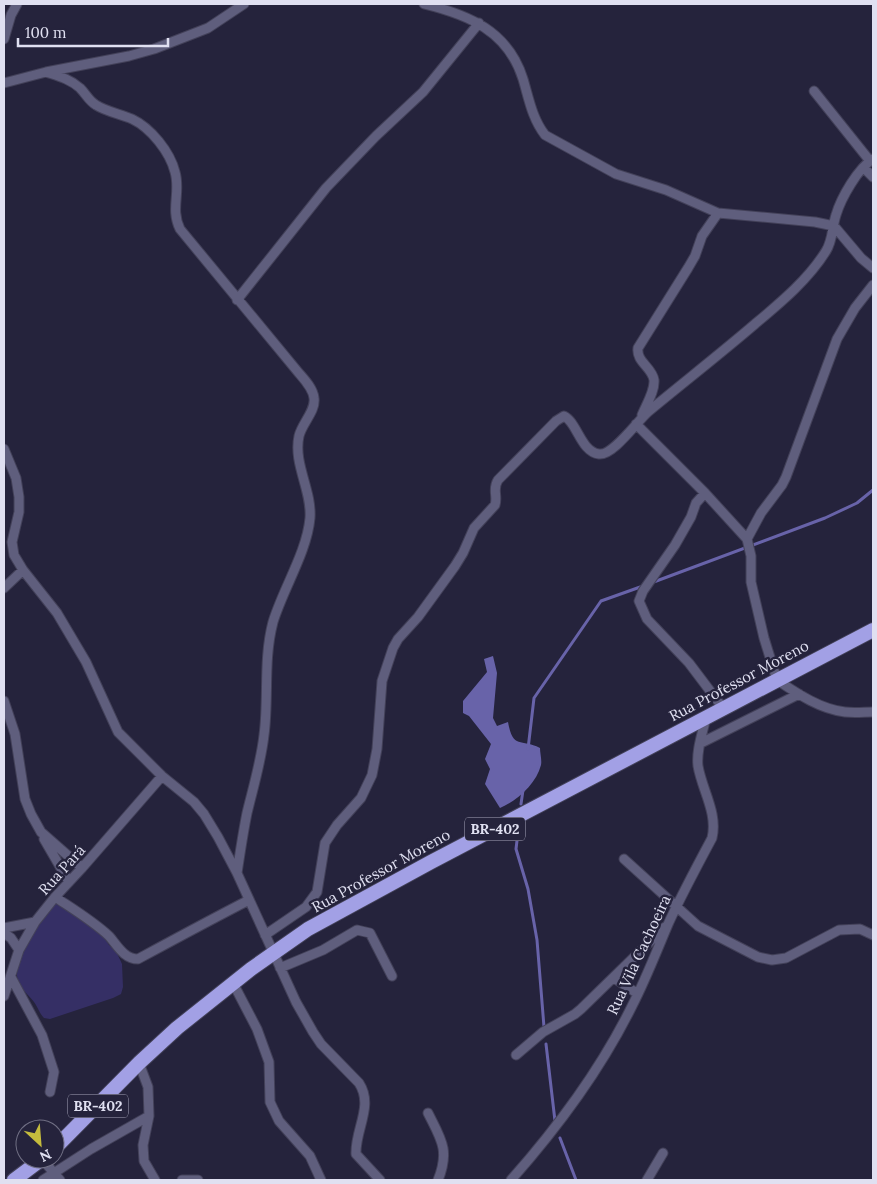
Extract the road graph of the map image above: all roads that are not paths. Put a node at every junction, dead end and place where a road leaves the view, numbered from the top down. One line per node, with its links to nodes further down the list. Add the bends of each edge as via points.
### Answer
1 (17, 4): 5 (street)
2 (244, 4): 6 (street, via 208,28 154,49)
3 (424, 4): 4 (street)
4 (479, 23): 11 (street, via 512,55 523,78 532,114 545,135 616,174 666,190); 15 (street, via 423,92 326,188)
5 (4, 39)
6 (46, 72): 7 (street); 15 (street, via 74,82 94,104 134,120 154,136 175,170 175,213 180,229)
7 (4, 83)
8 (814, 91): 9 (street)
9 (869, 162): 10 (street); 12 (street, via 843,198)
10 (873, 177)
11 (718, 213): 12 (street); 16 (street, via 638,348 638,357 649,369 654,383)
12 (834, 226): 13 (street); 16 (street, via 826,251 785,299)
13 (873, 268)
14 (873, 285): 19 (street, via 855,308 838,339 786,477)
15 (237, 300): 34 (street, via 298,372 315,400 299,436 299,460 310,501 310,519 273,622 268,646 264,735)
16 (639, 420): 18 (street); 43 (street, via 611,451 602,455 594,453 586,445 567,417 561,418 498,480 494,489 496,503 474,528 463,553 393,648 382,681 372,775 361,798 325,843 317,892 306,907)
17 (4, 449): 20 (street, via 20,496 12,548)
18 (705, 493): 19 (street); 26 (street, via 696,503 675,545 642,591 639,601 647,619 689,663)
19 (747, 539): 23 (street, via 751,582)
20 (23, 570): 21 (street); 30 (street, via 57,613 86,662 118,732)
21 (4, 588)
22 (873, 630): 23 (highway, Rua Professor Moreno / BR-402)
23 (777, 680): 24 (street); 26 (highway, Rua Professor Moreno / BR-402)
24 (799, 694): 27 (street, via 835,710); 29 (street)
25 (4, 701): 31 (street, via 15,734 25,799)
26 (723, 708): 28 (highway, Rua Professor Moreno / BR-402)
27 (873, 712)
28 (706, 716): 29 (street, Rua Vila Cachoeira); 46 (highway, Rua Professor Moreno / BR-402, via 356,902)
29 (701, 743): 38 (street, Rua Vila Cachoeira, via 698,765 714,830)
30 (162, 776): 33 (street, Rua Pará); 34 (street, via 204,814)
31 (41, 832): 33 (street); 35 (street)
32 (624, 859): 38 (street)
33 (82, 868): 35 (street, Rua Pará)
34 (237, 873): 37 (street)
35 (69, 882): 36 (street, Rua Pará)
36 (55, 897): 37 (street, via 100,928 133,959); 39 (street, Rua Pará)
37 (249, 900): 43 (street)
38 (677, 906): 40 (street, Rua Vila Cachoeira); 44 (street, via 706,931 758,957 772,960 786,958 839,930 860,929)
39 (35, 922): 41 (street); 45 (street, Rua Pará)
40 (669, 923): 50 (street); 52 (street, Rua Vila Cachoeira)
41 (4, 928)
42 (4, 933): 45 (street)
43 (265, 935): 46 (street)
44 (873, 935)
45 (19, 950): 49 (street, Rua Pará)
46 (273, 952): 47 (street); 51 (highway, Rua Professor Moreno / BR-402)
47 (280, 968): 48 (street, via 323,950 357,930 370,933); 69 (street, via 321,1044 363,1088 365,1101 356,1154)
48 (392, 976)
49 (11, 977): 53 (street, Rua Pará); 56 (street, via 42,1035 54,1072)
50 (614, 978): 52 (street); 54 (street, via 574,1014 550,1027)
51 (232, 983): 55 (highway, Rua Professor Moreno / BR-402); 68 (street, via 257,1029 269,1062 270,1102 279,1121 310,1156)
52 (638, 994): 71 (street, Rua Vila Cachoeira, via 590,1079)
53 (4, 996)
54 (516, 1055)
55 (139, 1063): 58 (street, via 148,1087); 59 (highway, Rua Professor Moreno / BR-402)
56 (50, 1092)
57 (428, 1113): 70 (street, via 443,1143)
58 (149, 1116): 62 (street, via 91,1149); 65 (street, via 143,1145 144,1161)
59 (65, 1138)
60 (663, 1154): 72 (street)
61 (29, 1169): 63 (highway)
62 (58, 1176): 64 (street)
63 (14, 1180)
64 (43, 1180)
65 (155, 1180)
66 (182, 1180): 67 (street)
67 (198, 1180)
68 (321, 1180)
69 (380, 1180)
70 (438, 1180)
71 (512, 1180)
72 (647, 1180)

